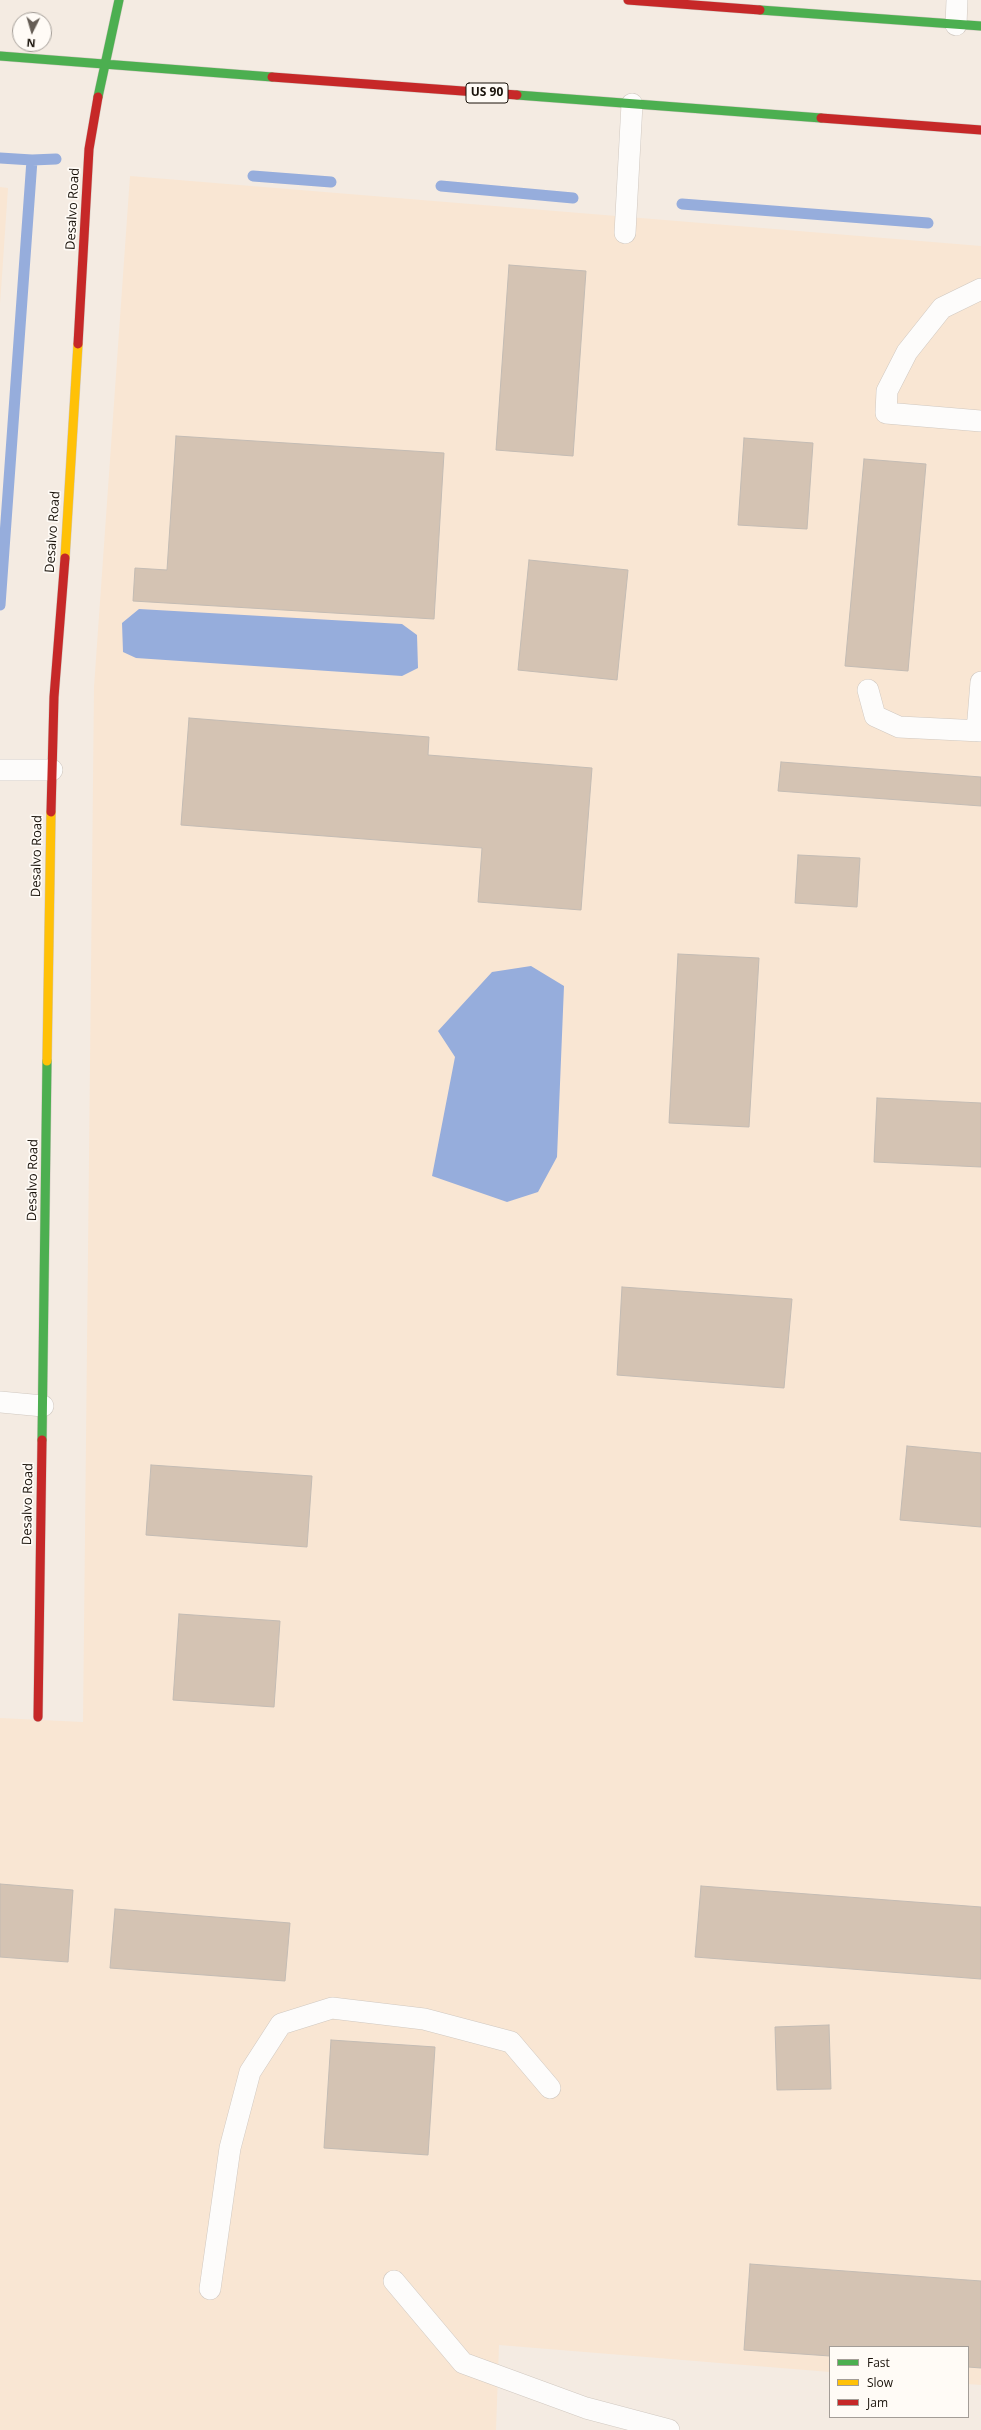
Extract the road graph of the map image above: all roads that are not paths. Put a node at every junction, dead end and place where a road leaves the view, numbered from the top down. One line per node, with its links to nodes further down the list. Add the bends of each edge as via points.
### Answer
1 (119, 0): 8 (main road, Desalvo Road)
2 (628, 0): 4 (main road)
3 (957, 0): 5 (lane)
4 (770, 5): 5 (main road)
5 (956, 24): 6 (main road)
6 (981, 26)
7 (0, 56): 8 (main road, US 90)
8 (104, 64): 9 (main road, US 90); 18 (main road, Desalvo Road, via 89,149 69,496 54,697)
9 (632, 104): 10 (main road, US 90); 11 (lane)
10 (981, 130)
11 (625, 233)
12 (981, 289): 13 (lane, via 942,308 907,352 887,391 886,413)
13 (981, 421)
14 (981, 682): 16 (lane)
15 (868, 690): 16 (lane, via 876,716 898,727)
16 (979, 731)
17 (0, 770): 18 (lane)
18 (52, 770): 20 (main road, Desalvo Road)
19 (0, 1402): 20 (lane)
20 (43, 1406): 21 (main road, Desalvo Road)
21 (38, 1717)
22 (550, 2088): 24 (lane, via 511,2042 424,2019 332,2008 281,2024 250,2072 230,2148)
23 (394, 2281): 25 (lane, via 463,2363 586,2408)
24 (210, 2289)
25 (669, 2430)

